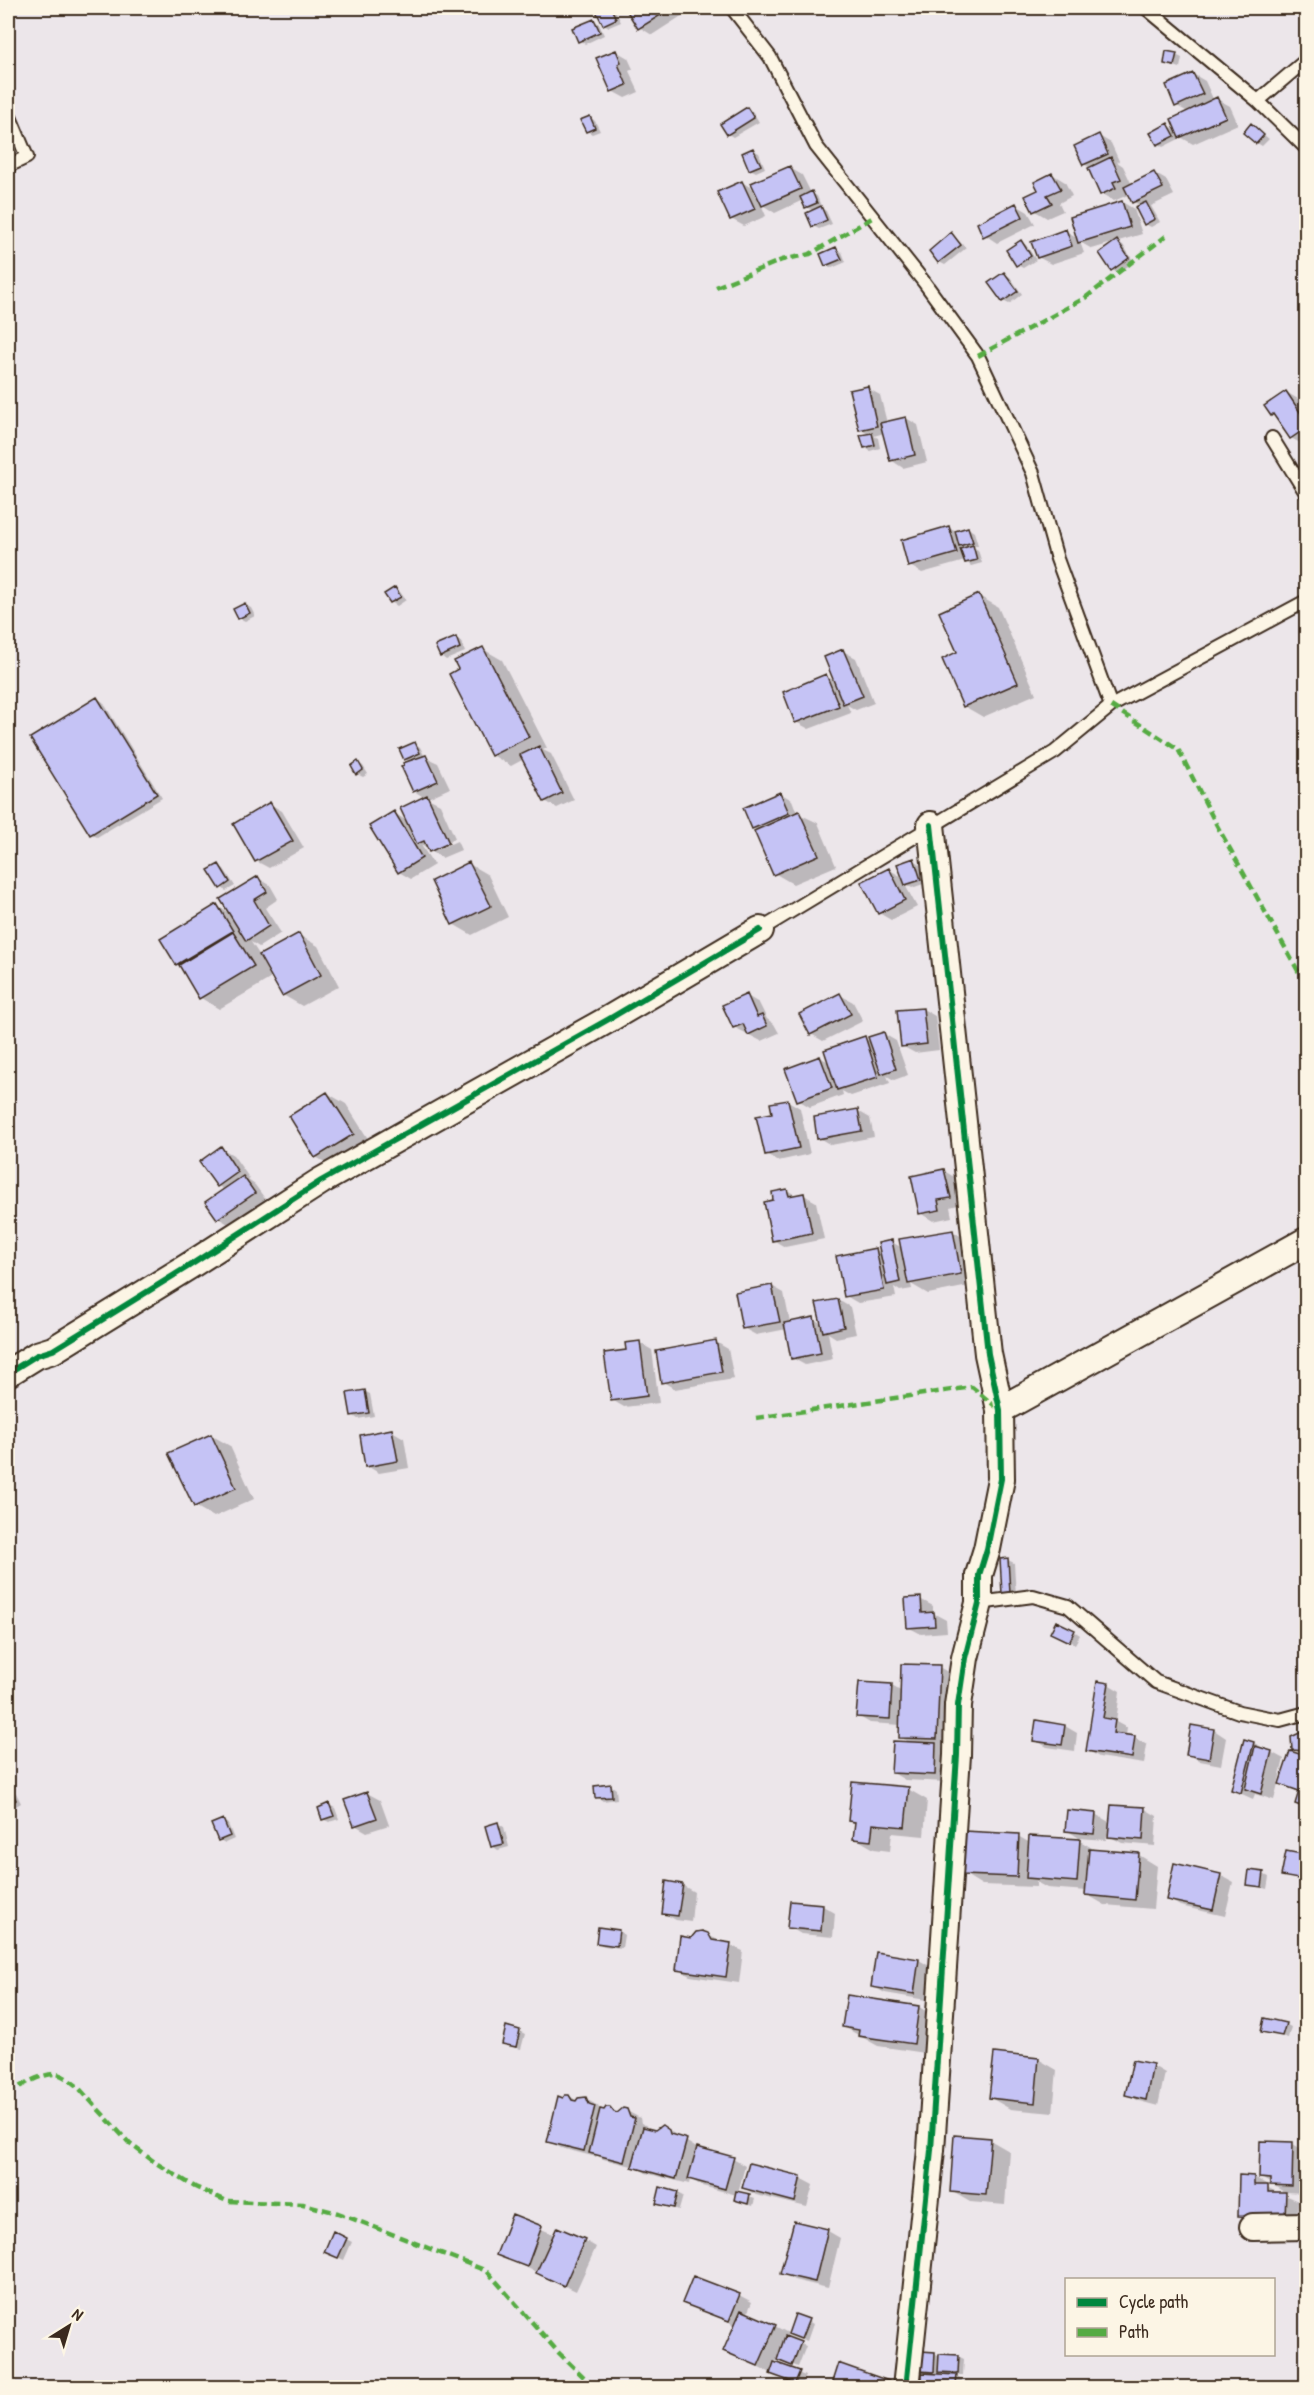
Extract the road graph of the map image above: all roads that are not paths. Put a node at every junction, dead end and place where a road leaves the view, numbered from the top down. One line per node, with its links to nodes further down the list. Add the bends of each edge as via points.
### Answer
1 (732, 8): 11 (lane, via 770,57 816,146 978,356 1033,473 1057,559)
2 (1146, 8): 4 (lane)
3 (1306, 60): 4 (lane)
4 (1258, 101): 6 (lane)
5 (8, 112): 7 (lane, via 27,157)
6 (1306, 148)
7 (8, 166)
8 (1272, 438): 9 (lane)
9 (1306, 493)
10 (1306, 601): 11 (lane)
11 (1111, 706): 12 (lane, via 1055,752)
12 (931, 825): 13 (lane); 16 (street, via 988,1354)
13 (760, 930): 15 (street, via 321,1181 53,1350)
14 (1306, 1241): 16 (street)
15 (8, 1372)
16 (1000, 1410): 17 (street, via 1001,1479 979,1575)
17 (979, 1603): 18 (lane, via 1033,1596 1068,1606 1156,1682 1239,1712 1280,1720); 21 (street, via 958,1705 931,2150)
18 (1306, 1713)
19 (1306, 2226): 20 (street)
20 (1252, 2227)
21 (906, 2388)

